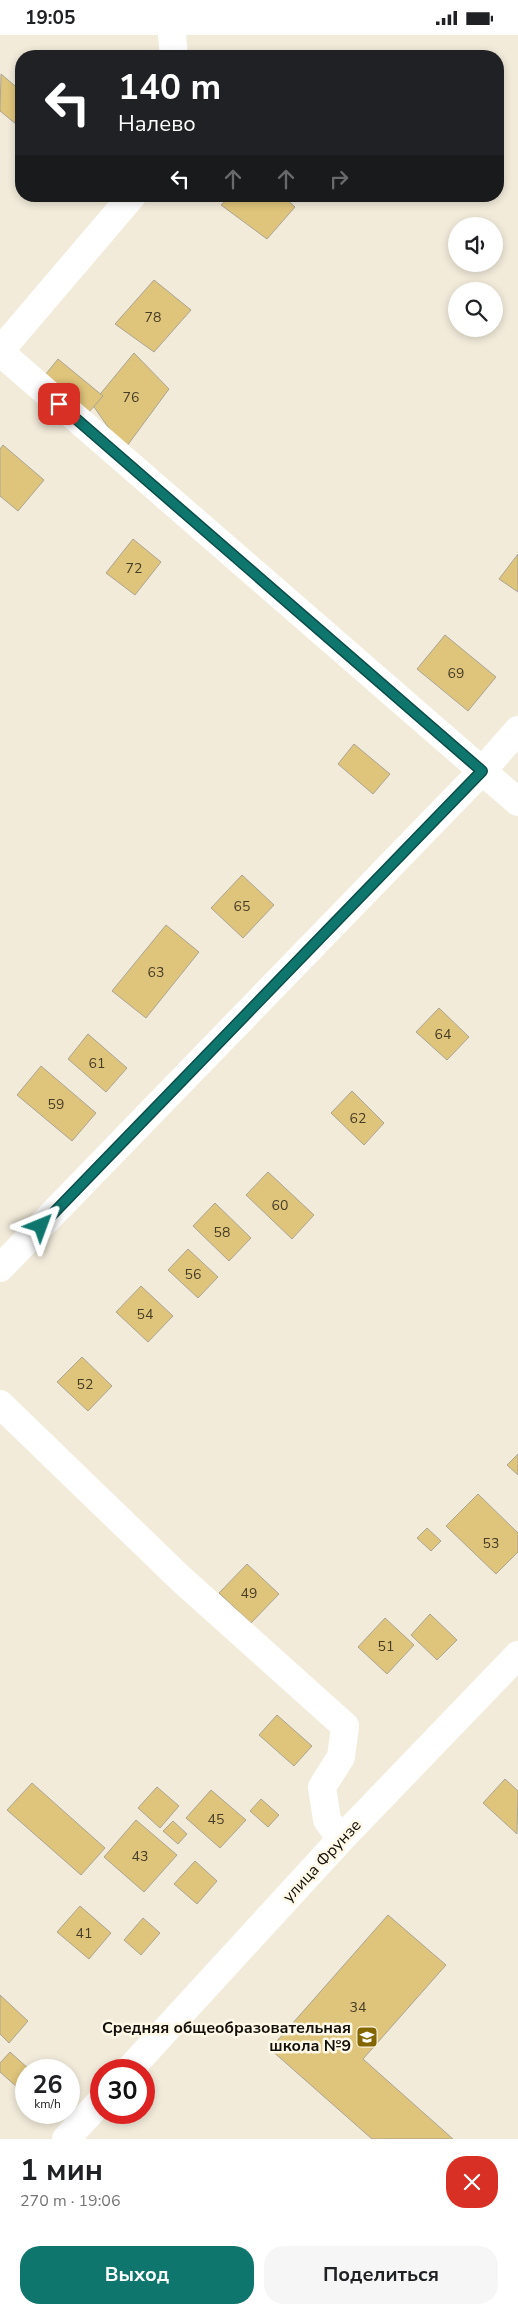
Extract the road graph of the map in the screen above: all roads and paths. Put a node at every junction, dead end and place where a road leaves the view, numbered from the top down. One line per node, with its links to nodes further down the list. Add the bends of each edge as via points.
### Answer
1 (172, 35): 2 (street)
2 (173, 50)
3 (127, 202): 4 (street)
4 (0, 352): 6 (street)
5 (518, 730): 6 (street)
6 (482, 771): 7 (street); 8 (street)
7 (518, 802)
8 (0, 1268)
9 (0, 1404): 11 (street, via 180,1578 345,1726 340,1757 322,1787 327,1820)
10 (518, 1655): 11 (street, улица Фрунзе)
11 (341, 1839): 12 (street, улица Фрунзе)
12 (139, 2059)
13 (90, 2113): 14 (street)
14 (66, 2139)

